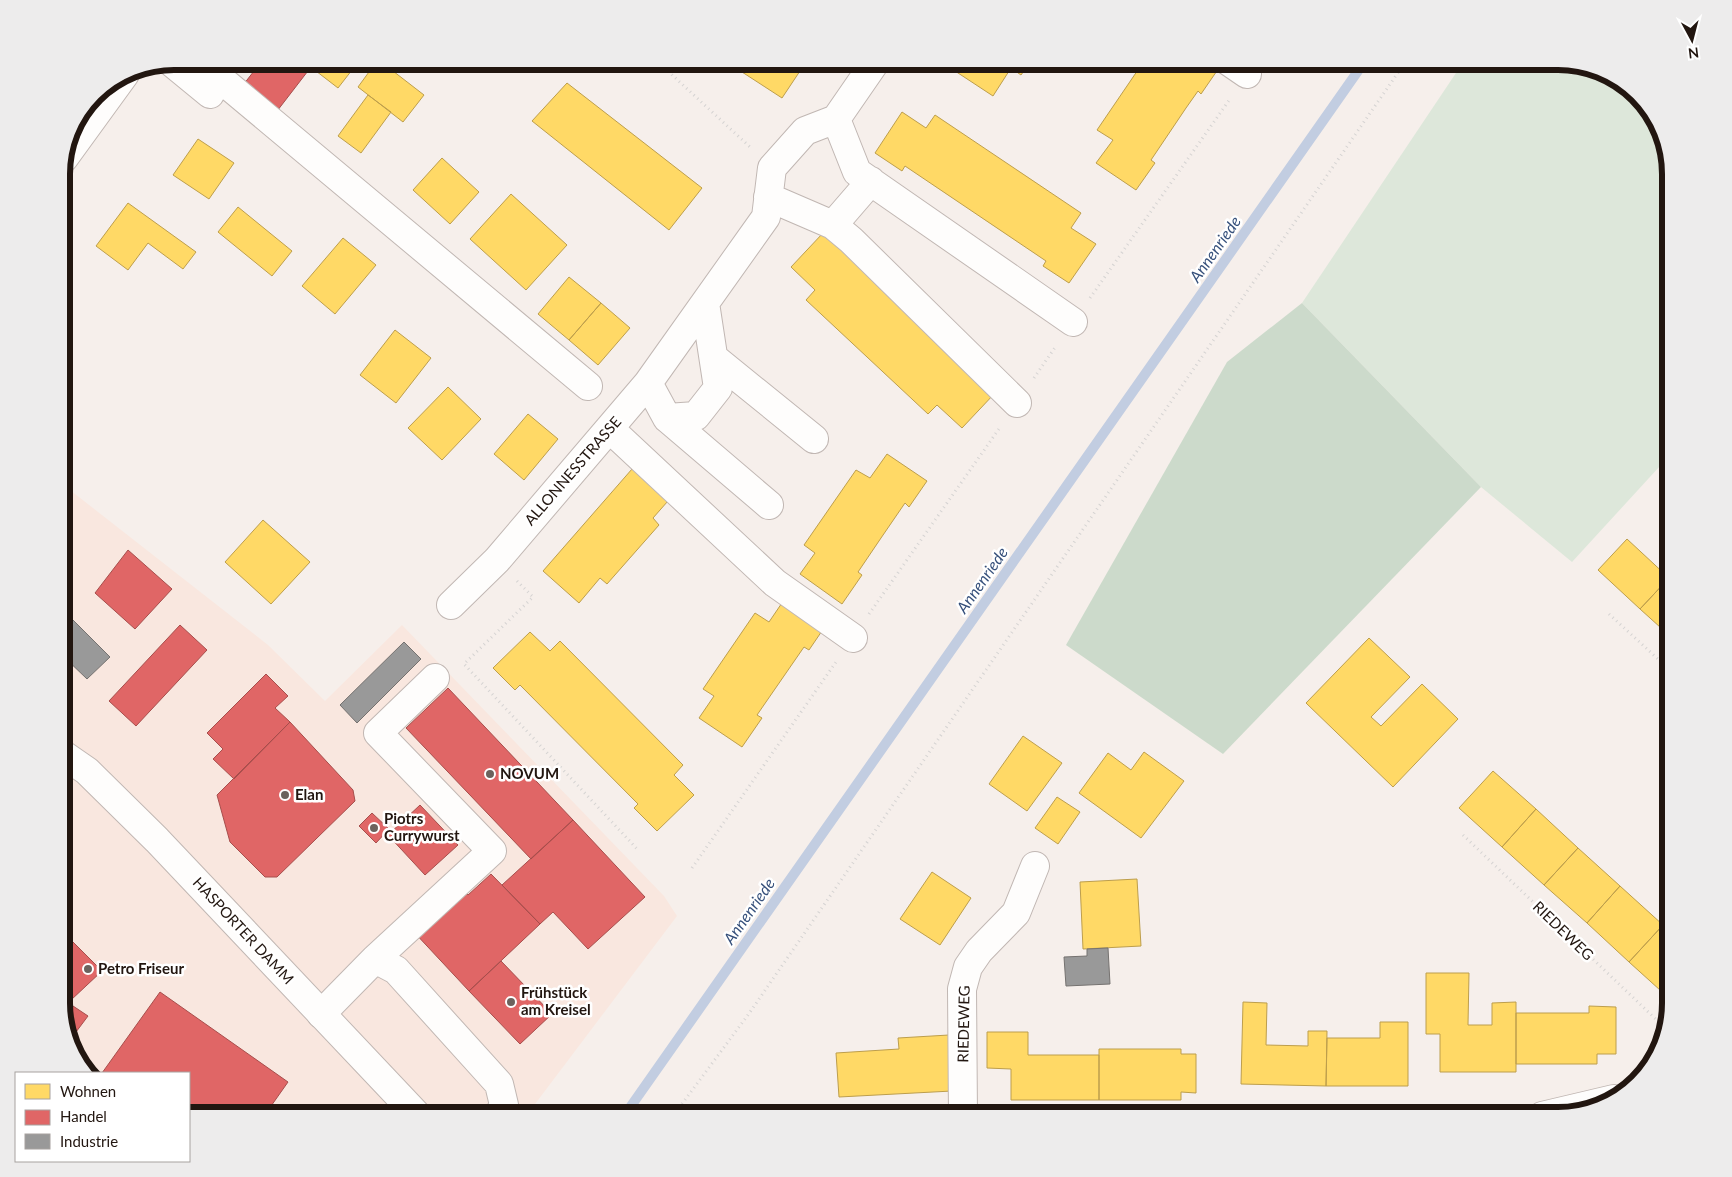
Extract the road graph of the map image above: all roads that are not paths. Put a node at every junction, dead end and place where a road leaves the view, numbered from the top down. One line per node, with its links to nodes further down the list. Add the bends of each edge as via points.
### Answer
1 (181, 70): 12 (street)
2 (210, 70): 15 (street)
3 (870, 70): 5 (street)
4 (109, 92): 6 (street)
5 (836, 119): 7 (street, via 857,172); 8 (street, ALLONNESSTRASSE, via 805,131 772,168)
6 (77, 137)
7 (871, 181): 9 (street); 11 (street)
8 (768, 196): 9 (street); 10 (street, ALLONNESSTRASSE, via 766,217)
9 (833, 225): 16 (street)
10 (705, 303): 13 (street); 14 (street, ALLONNESSTRASSE)
11 (1073, 322)
12 (508, 344)
13 (714, 358): 17 (street, via 718,388 696,416); 19 (street)
14 (648, 382): 17 (street); 18 (street, ALLONNESSTRASSE)
15 (588, 386)
16 (1017, 403)
17 (667, 418): 20 (street)
18 (610, 429): 21 (street, ALLONNESSTRASSE, via 497,560); 22 (street, via 775,583)
19 (814, 439)
20 (769, 505)
21 (451, 605)
22 (853, 638)
23 (435, 678): 26 (street, via 378,732 492,851)
24 (70, 759): 27 (street, HASPORTER DAMM, via 87,771 157,840)
25 (1035, 866): 30 (street, RIEDEWEG, via 1016,914 978,951 968,967 962,989)
26 (375, 959): 27 (street); 29 (street, via 396,970 499,1084)
27 (321, 1014): 28 (street, HASPORTER DAMM)
28 (409, 1107)
29 (503, 1107)
30 (963, 1107)

